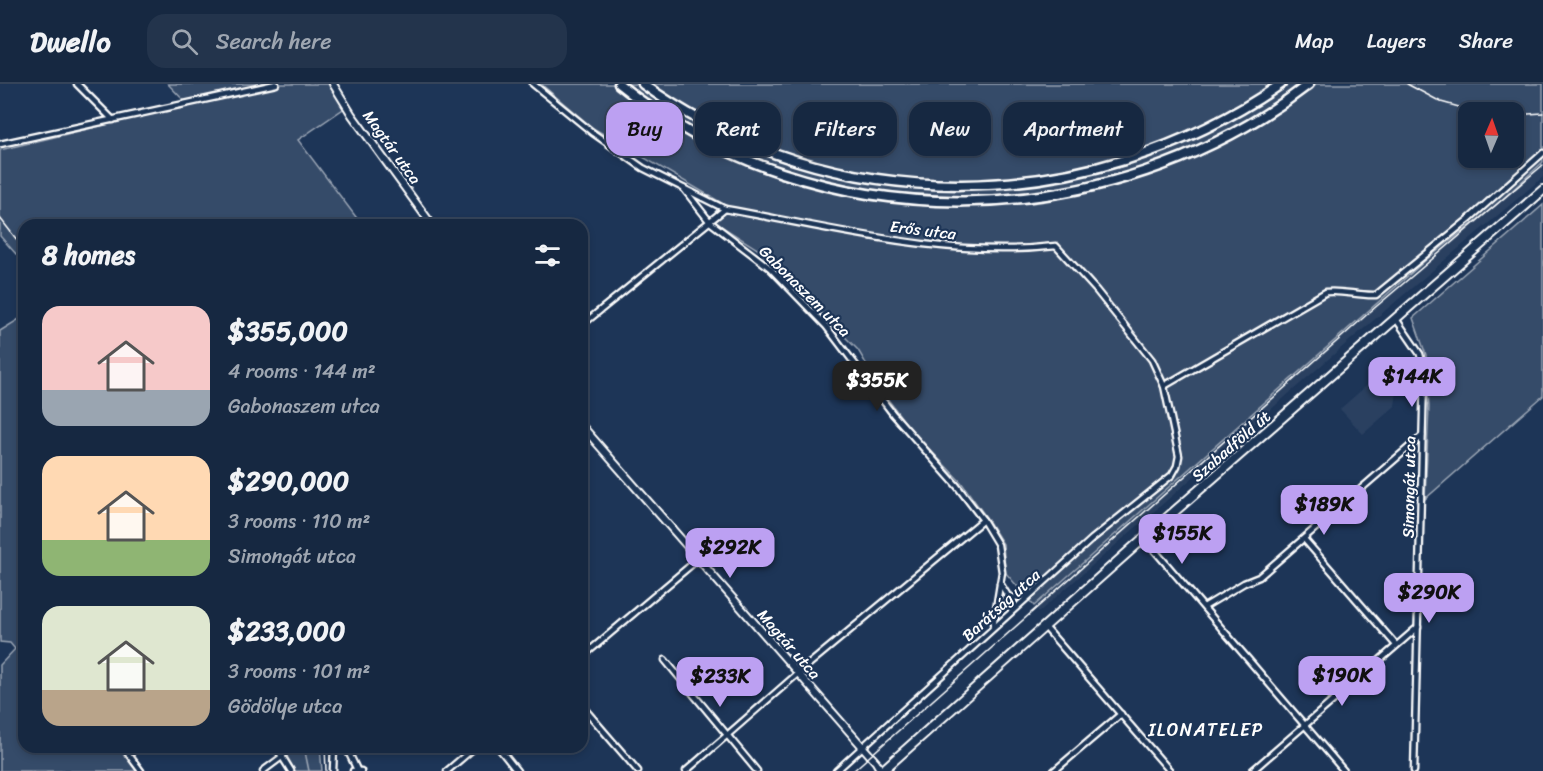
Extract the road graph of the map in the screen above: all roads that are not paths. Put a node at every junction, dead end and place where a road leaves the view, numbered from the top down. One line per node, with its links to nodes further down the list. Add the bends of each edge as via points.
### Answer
1 (77, 84): 9 (street)
2 (276, 84): 9 (street)
3 (333, 84): 15 (street, Magtár utca)
4 (533, 84): 12 (street, via 609,145)
5 (619, 84): 8 (highway, via 700,136 786,173 879,195 962,202 1005,202 1067,193 1130,177 1229,135)
6 (643, 84): 7 (highway, via 724,132 795,161 874,179 967,186 1040,181 1131,160 1217,124)
7 (1281, 84)
8 (1309, 84)
9 (113, 120): 10 (street)
10 (0, 144)
11 (1543, 153): 19 (street, via 1376,295 1326,292)
12 (684, 189): 14 (street); 16 (street, Gabonaszem utca)
13 (1543, 190): 17 (main road, Szabadföld út)
14 (725, 209): 16 (street); 19 (street, Erős utca, via 894,240 1016,250 1056,246 1152,360)
15 (428, 219)
16 (710, 222): 18 (street); 23 (street, Gabonaszem utca, via 770,268 826,326 893,414)
17 (1396, 319): 21 (street, Simongát utca, via 1420,354 1424,373); 24 (main road, Szabadföld út)
18 (588, 321)
19 (1164, 386): 22 (street, Erős utca)
20 (588, 433): 26 (street, Magtár utca)
21 (1422, 436): 25 (street); 31 (street, Simongát utca)
22 (1179, 456): 28 (street, Barátság utca, via 1172,475)
23 (983, 520): 27 (street, Gabonaszem utca, via 998,544); 36 (street)
24 (1144, 538): 29 (street); 30 (main road, Szabadföld út)
25 (1304, 539): 29 (street, via 1259,578); 33 (street)
26 (697, 560): 34 (street); 36 (street, Magtár utca)
27 (1000, 583): 28 (street, via 1008,596 1014,598); 32 (street, Gabonaszem utca)
28 (1033, 592): 32 (street, Barátság utca)
29 (1204, 608): 39 (street)
30 (1044, 626): 38 (street); 60 (main road, Szabadföld út)
31 (1418, 627): 33 (street); 65 (street, Simongát utca)
32 (992, 629): 41 (street, Barátság utca)
33 (1396, 645): 39 (street)
34 (588, 652)
35 (665, 660): 40 (street)
36 (798, 675): 40 (street); 41 (street, Magtár utca)
37 (588, 713): 56 (street)
38 (1121, 714): 61 (street); 62 (street)
39 (1304, 725): 63 (street); 64 (street)
40 (728, 735): 57 (street); 58 (street)
41 (861, 747): 59 (street, Barátság utca); 60 (street, Magtár utca)
42 (128, 753): 49 (street)
43 (281, 753): 48 (street)
44 (334, 753): 52 (street)
45 (349, 753): 53 (street)
46 (468, 753): 54 (street)
47 (503, 753): 55 (street)
48 (283, 756): 50 (street); 51 (street)
49 (141, 771)
50 (263, 771)
51 (291, 771)
52 (333, 771)
53 (357, 771)
54 (447, 771)
55 (517, 771)
56 (638, 771)
57 (686, 771)
58 (758, 771)
59 (836, 771)
60 (882, 771)
61 (1054, 771)
62 (1170, 771)
63 (1252, 771)
64 (1344, 771)
65 (1414, 771)

